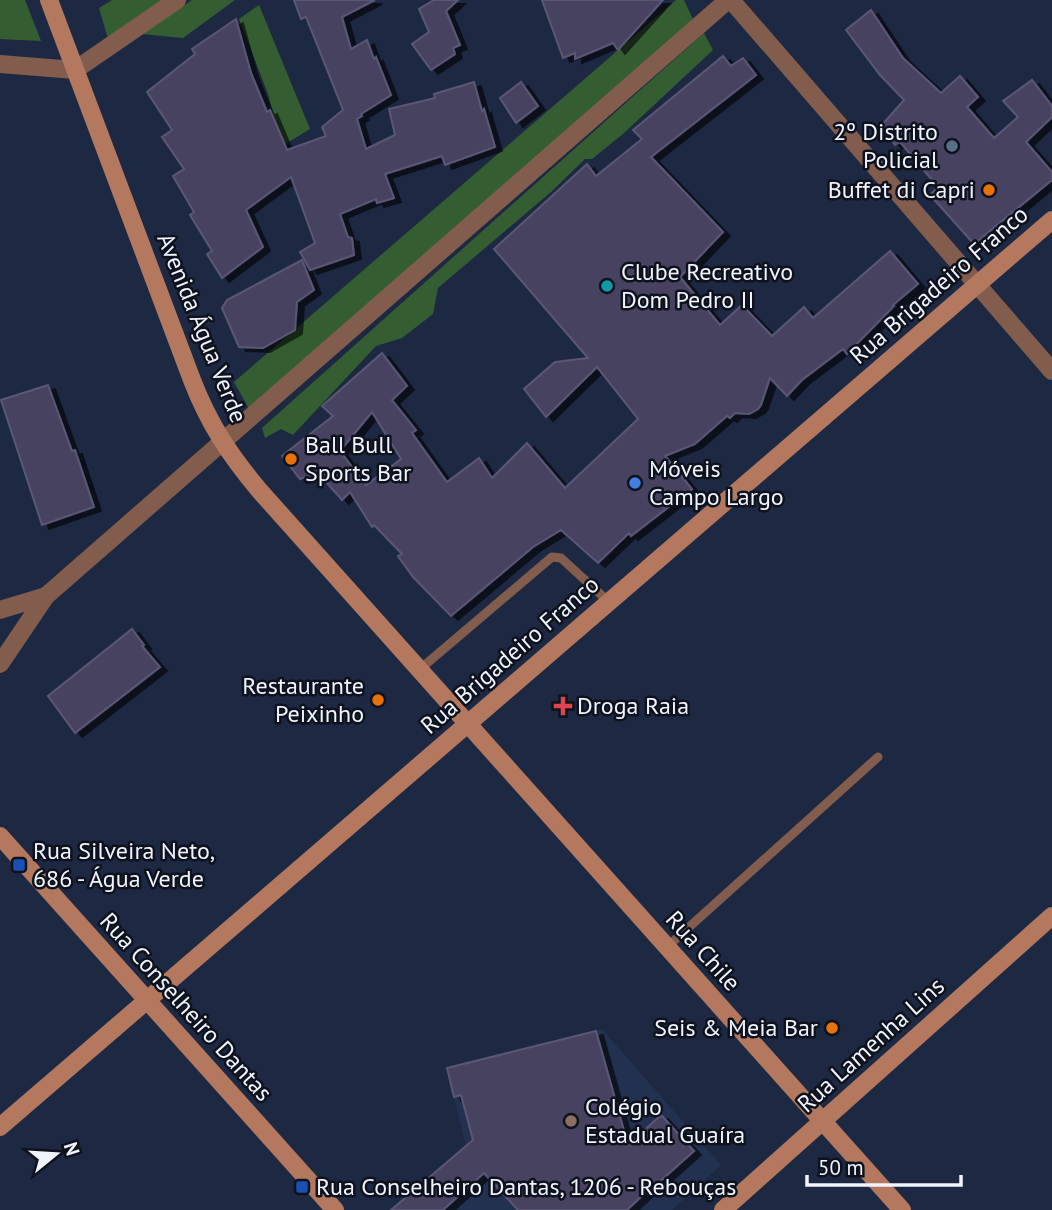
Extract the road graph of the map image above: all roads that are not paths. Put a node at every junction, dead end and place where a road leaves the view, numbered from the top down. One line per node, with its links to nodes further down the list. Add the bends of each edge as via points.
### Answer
1 (49, 0): 5 (main road, Avenida Água Verde)
2 (177, 0): 5 (street)
3 (729, 0): 7 (street); 9 (street)
4 (0, 64): 5 (street)
5 (75, 70): 9 (main road, Avenida Água Verde, via 200,400)
6 (1052, 220): 7 (main road, Rua Brigadeiro Franco)
7 (977, 285): 8 (street); 11 (main road, Rua Brigadeiro Franco)
8 (1052, 371)
9 (222, 442): 10 (street); 14 (main road, Avenida Água Verde)
10 (46, 596): 12 (street); 13 (street)
11 (609, 602): 14 (lane, via 561,558 552,557); 15 (main road, Rua Brigadeiro Franco)
12 (0, 610)
13 (0, 664)
14 (419, 670): 15 (main road, Avenida Água Verde)
15 (468, 724): 19 (main road, Rua Chile); 20 (main road, Rua Brigadeiro Franco)
16 (878, 757): 19 (lane)
17 (0, 836): 20 (main road, Rua Conselheiro Dantas)
18 (1052, 916): 21 (main road, Rua Lamenha Lins)
19 (667, 947): 21 (main road, Rua Chile)
20 (147, 1000): 22 (main road, Rua Brigadeiro Franco); 23 (main road, Rua Conselheiro Dantas)
21 (823, 1121): 24 (main road, Rua Lamenha Lins); 25 (main road, Rua Chile)
22 (0, 1127)
23 (335, 1210)
24 (723, 1210)
25 (902, 1210)

